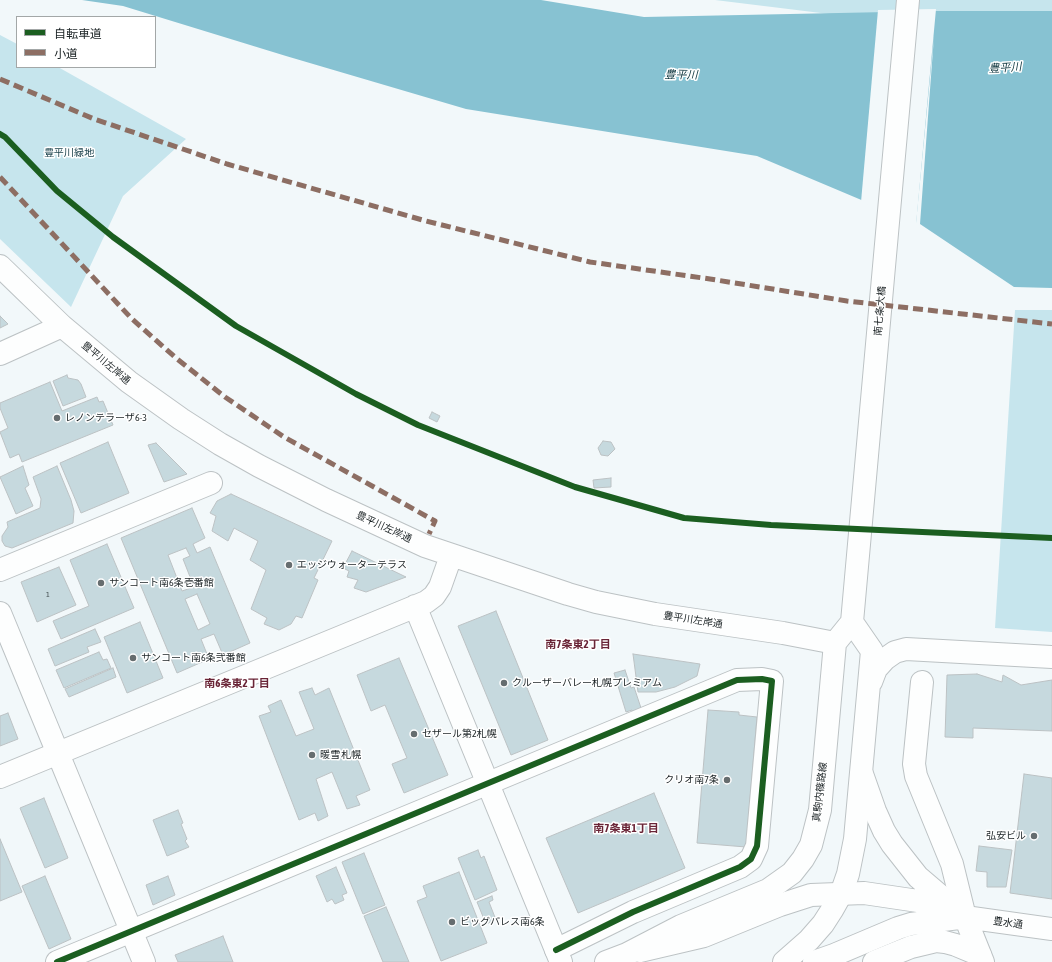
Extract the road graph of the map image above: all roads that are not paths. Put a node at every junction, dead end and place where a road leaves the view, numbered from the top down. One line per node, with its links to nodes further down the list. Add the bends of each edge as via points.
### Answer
1 (908, 0): 10 (street, 南七条大橋)
2 (0, 266): 3 (street, 豊平川左岸通)
3 (62, 326): 4 (street); 6 (street, 豊平川左岸通, via 128,382 220,444 326,500)
4 (0, 354)
5 (211, 484): 7 (street)
6 (451, 556): 8 (street, via 440,587 434,596); 11 (street, 豊平川左岸通, via 596,602)
7 (0, 570)
8 (415, 606): 15 (street); 18 (street)
9 (0, 613): 15 (street)
10 (852, 622): 11 (street); 14 (street, via 872,651)
11 (835, 643): 23 (street, 真駒内篠路線, via 820,810 811,845 803,859 792,873 768,890 681,926)
12 (1052, 657): 14 (street, via 906,649 895,652 885,659 876,669)
13 (922, 682): 20 (street, via 914,764 916,776 952,864)
14 (870, 685): 16 (street)
15 (58, 754): 17 (street); 22 (street)
16 (862, 774): 19 (street, via 855,840); 20 (street, via 875,811 892,844 918,877)
17 (0, 778)
18 (488, 784): 22 (street); 24 (street); 24 (street, via 737,680 772,681 757,846 751,859 633,912)
19 (841, 894): 20 (street, via 864,893 918,901); 23 (street, via 799,898 704,936); 29 (street, via 823,924)
20 (965, 917): 21 (street, 豊水通); 25 (street); 30 (street, via 911,924)
21 (1052, 930)
22 (132, 931): 26 (street); 27 (street)
23 (627, 954): 28 (street, 真駒内篠路線)
24 (559, 956)
25 (982, 958): 31 (street, via 956,945 936,942)
26 (57, 962)
27 (144, 962)
28 (606, 962)
29 (784, 962)
30 (814, 962)
31 (874, 962)

